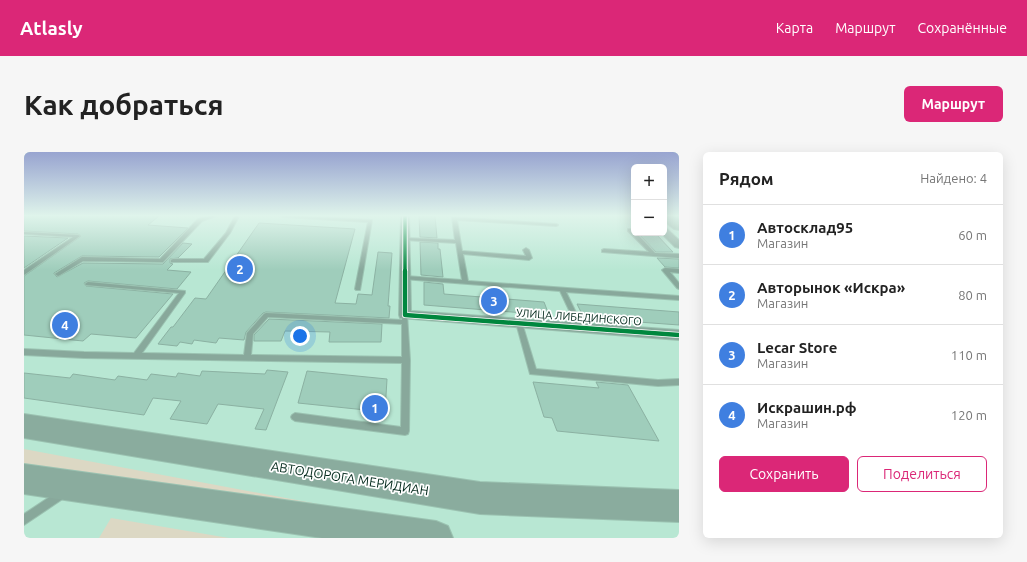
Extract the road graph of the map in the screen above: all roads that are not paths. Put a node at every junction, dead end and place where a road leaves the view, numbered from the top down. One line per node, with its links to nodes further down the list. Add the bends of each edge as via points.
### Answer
1 (42, 234): 19 (lane, via 78,236)
2 (187, 234): 20 (lane, via 161,261 82,259)
3 (227, 234): 17 (lane, via 206,261)
4 (368, 234): 25 (lane)
5 (405, 234): 9 (street)
6 (457, 234): 10 (lane)
7 (634, 234): 15 (lane)
8 (667, 234): 11 (street)
9 (405, 239): 10 (lane); 21 (street)
10 (458, 242): 14 (lane)
11 (679, 245)
12 (526, 250): 14 (lane, via 529,258)
13 (604, 251): 15 (lane)
14 (460, 252): 22 (lane)
15 (653, 254): 16 (lane)
16 (679, 256)
17 (173, 261)
18 (679, 271): 24 (lane, via 665,270)
19 (24, 273)
20 (58, 274)
21 (405, 278): 22 (lane); 28 (street)
22 (465, 281): 26 (lane)
23 (88, 284): 33 (lane, via 183,292)
24 (679, 287)
25 (358, 289)
26 (562, 289): 27 (lane); 30 (lane)
27 (679, 298)
28 (405, 319): 29 (street, УЛИЦА ЛИБЕДИНСКОГО); 34 (lane, via 266,315 250,332); 35 (lane)
29 (519, 323): 30 (street, УЛИЦА ЛИБЕДИНСКОГО); 36 (lane, via 533,372 658,383)
30 (580, 327): 31 (street, УЛИЦА ЛИБЕДИНСКОГО)
31 (679, 335)
32 (24, 352): 33 (lane)
33 (136, 356): 34 (lane)
34 (247, 357): 35 (lane)
35 (406, 360): 37 (lane, via 405,431)
36 (679, 382)
37 (295, 417)
38 (24, 426): 41 (main road, АВТОДОРОГА МЕРИДИАН, via 480,498)
39 (24, 479): 40 (main road)
40 (73, 486): 42 (lane); 43 (main road)
41 (679, 506)
42 (24, 520)
43 (436, 538)

